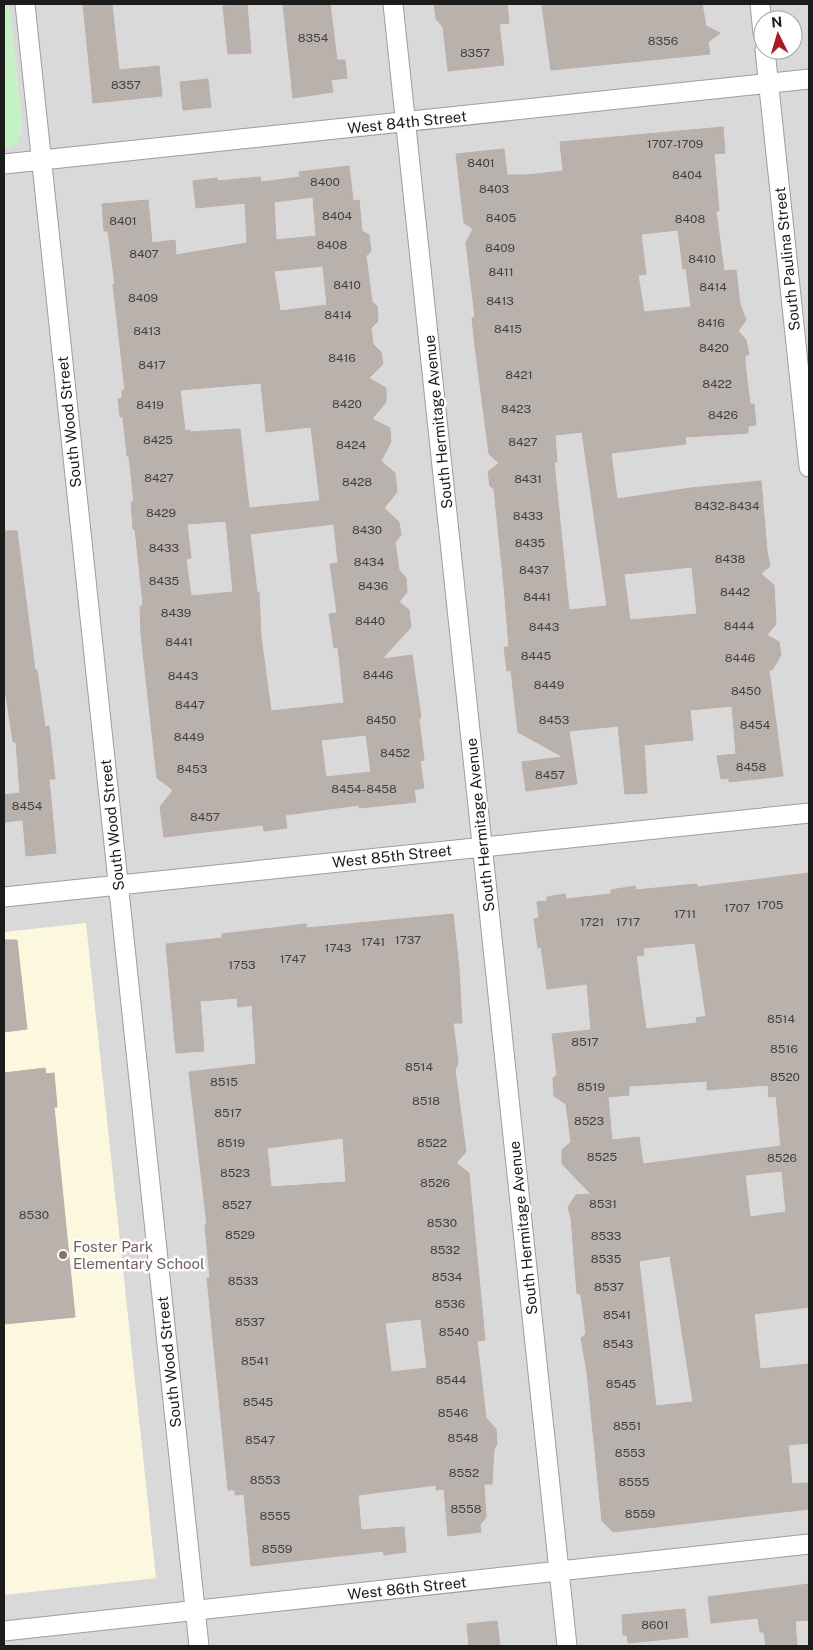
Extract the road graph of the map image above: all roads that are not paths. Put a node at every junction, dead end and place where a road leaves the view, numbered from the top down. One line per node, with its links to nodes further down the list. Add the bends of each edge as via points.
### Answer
1 (25, 4): 7 (street, South Wood Street)
2 (393, 4): 6 (street, South Hermitage Avenue)
3 (766, 60): 5 (street, South Paulina Street)
4 (809, 79): 5 (street, West 84th Street)
5 (768, 84): 6 (street, West 84th Street); 9 (street, South Paulina Street)
6 (406, 122): 7 (street, West 84th Street); 11 (street, South Hermitage Avenue)
7 (41, 160): 8 (street, West 84th Street); 12 (street, South Wood Street)
8 (4, 164)
9 (809, 467)
10 (809, 813): 11 (street, West 85th Street)
11 (483, 847): 12 (street, West 85th Street); 15 (street, South Hermitage Avenue)
12 (118, 885): 13 (street, West 85th Street); 16 (street, South Wood Street)
13 (4, 897)
14 (809, 1544): 15 (street, West 86th Street)
15 (560, 1571): 16 (street, West 86th Street); 19 (street, South Hermitage Avenue)
16 (196, 1612): 17 (street, West 86th Street); 18 (street, South Wood Street)
17 (4, 1631)
18 (199, 1646)
19 (567, 1646)

